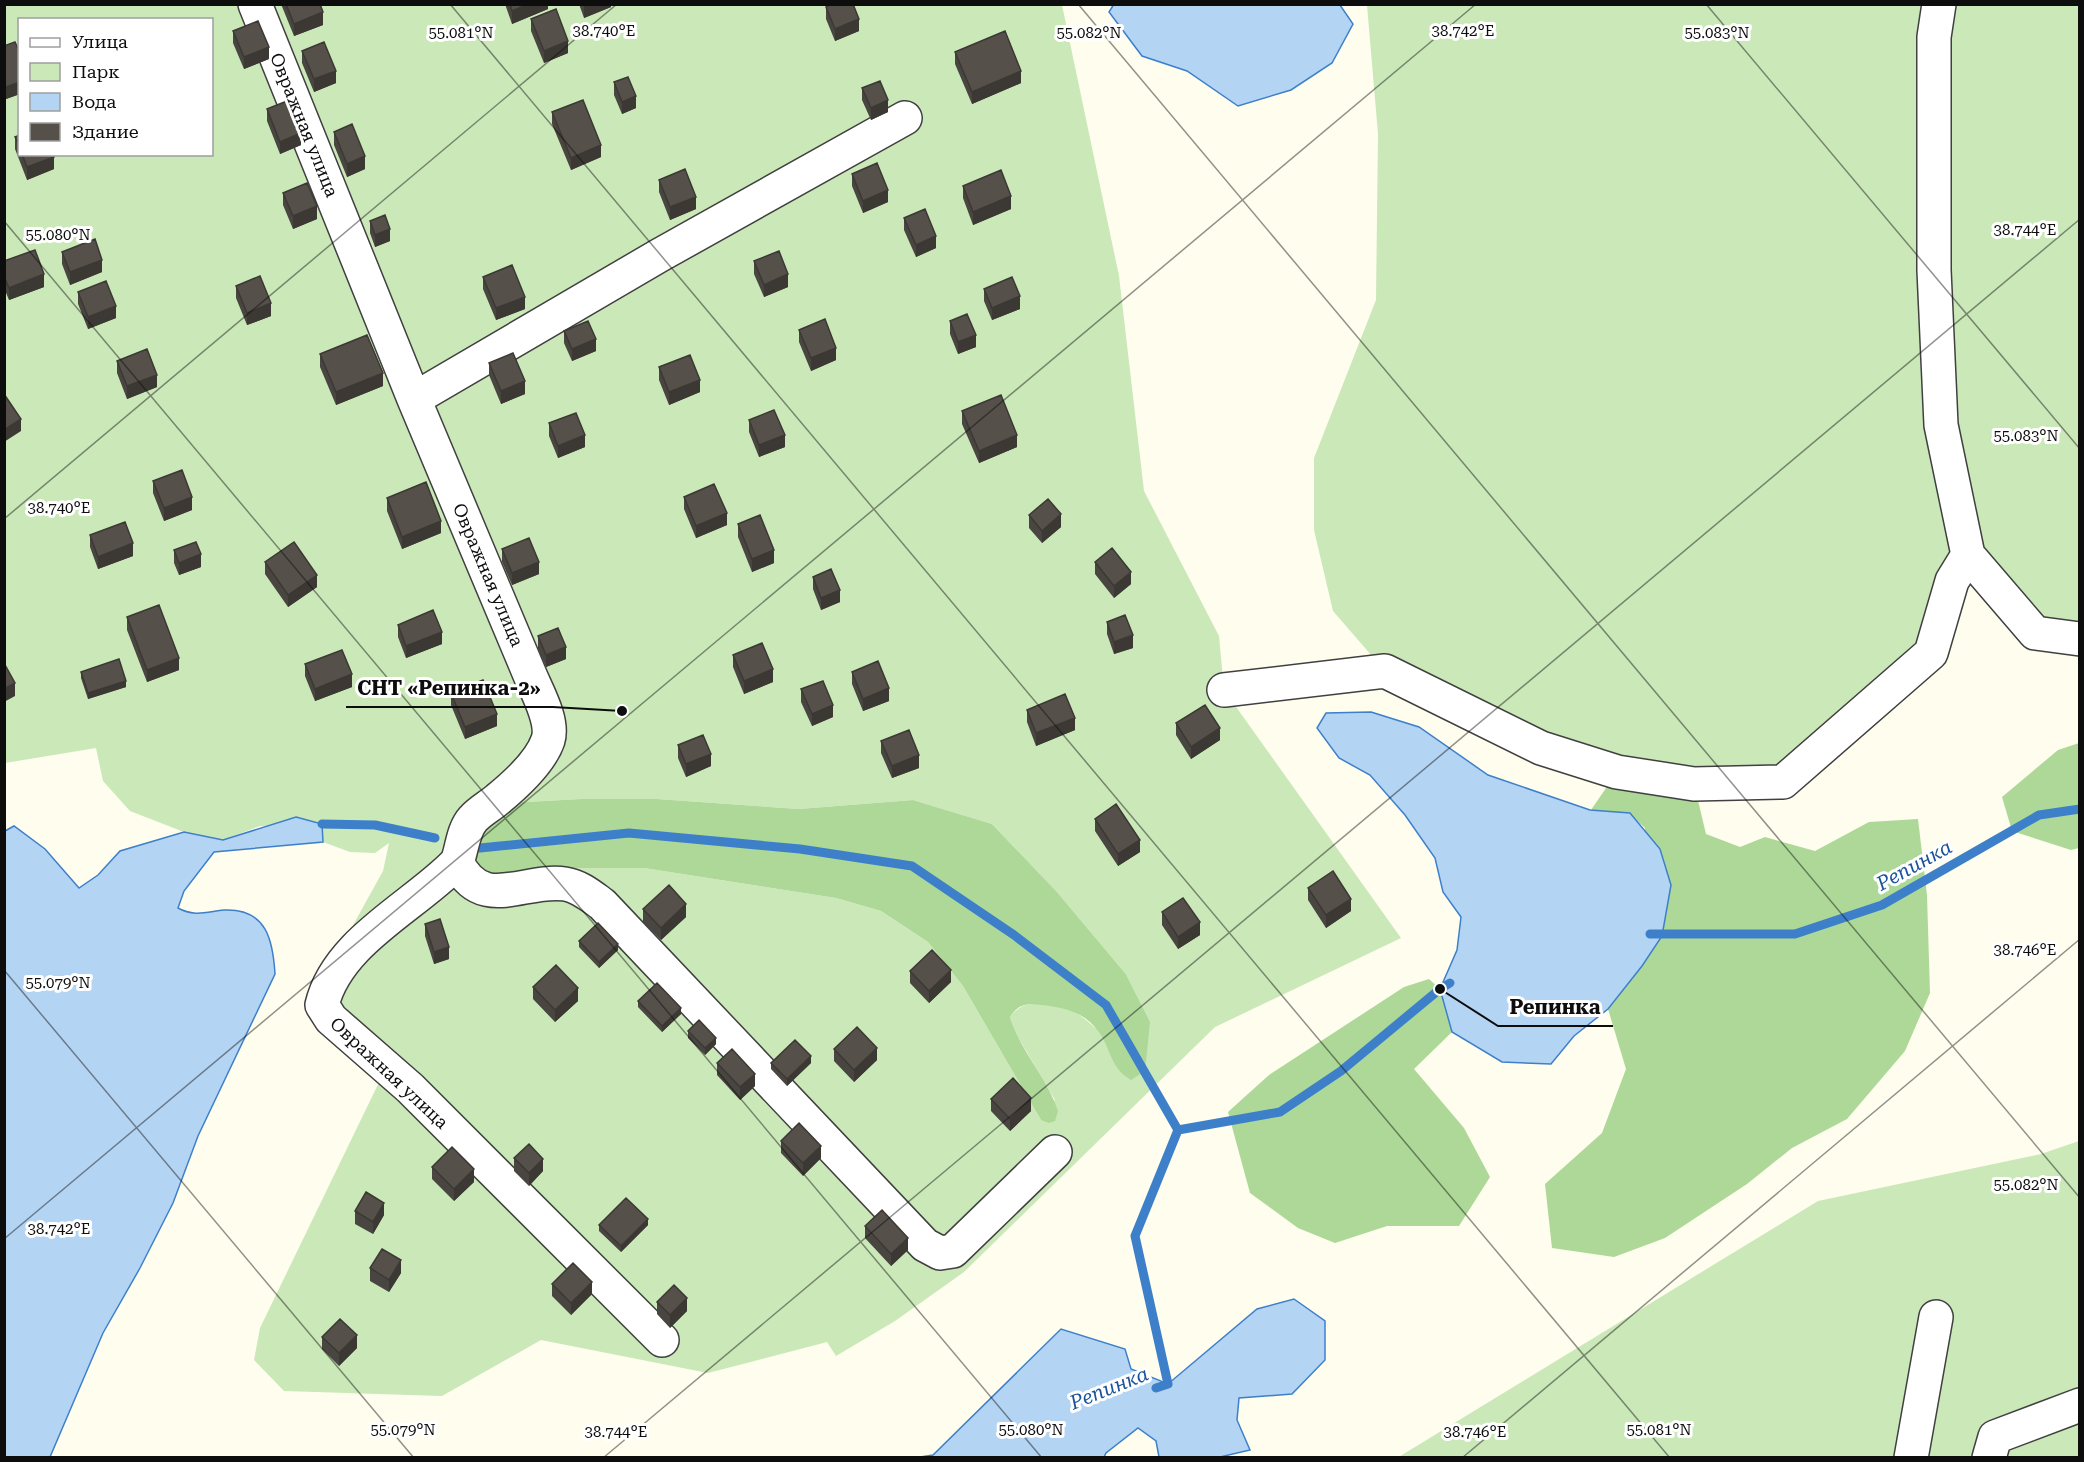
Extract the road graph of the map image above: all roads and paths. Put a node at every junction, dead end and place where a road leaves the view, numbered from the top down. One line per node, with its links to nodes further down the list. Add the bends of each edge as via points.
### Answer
1 (255, 4): 4 (street, Овражная улица)
2 (1939, 4): 5 (street, via 1934,37 1934,270 1941,425)
3 (906, 118): 4 (street, via 660,255)
4 (414, 399): 8 (street, Овражная улица, via 547,717 549,739 536,760 500,798 473,819 462,837)
5 (1968, 555): 6 (street, via 2035,633); 7 (street, via 1952,581 1931,653 1783,782 1694,784 1617,772 1541,748 1385,671)
6 (2079, 639)
7 (1224, 690)
8 (457, 862): 9 (street, via 464,877 495,892 566,884 586,891 925,1245 940,1253 953,1251); 11 (street, Овражная улица, via 360,944 339,970 324,997 323,1009 410,1088)
9 (1055, 1152)
10 (1936, 1317): 13 (street)
11 (662, 1340)
12 (2079, 1405): 14 (street, via 1995,1437)
13 (1911, 1458)
14 (1989, 1458)

